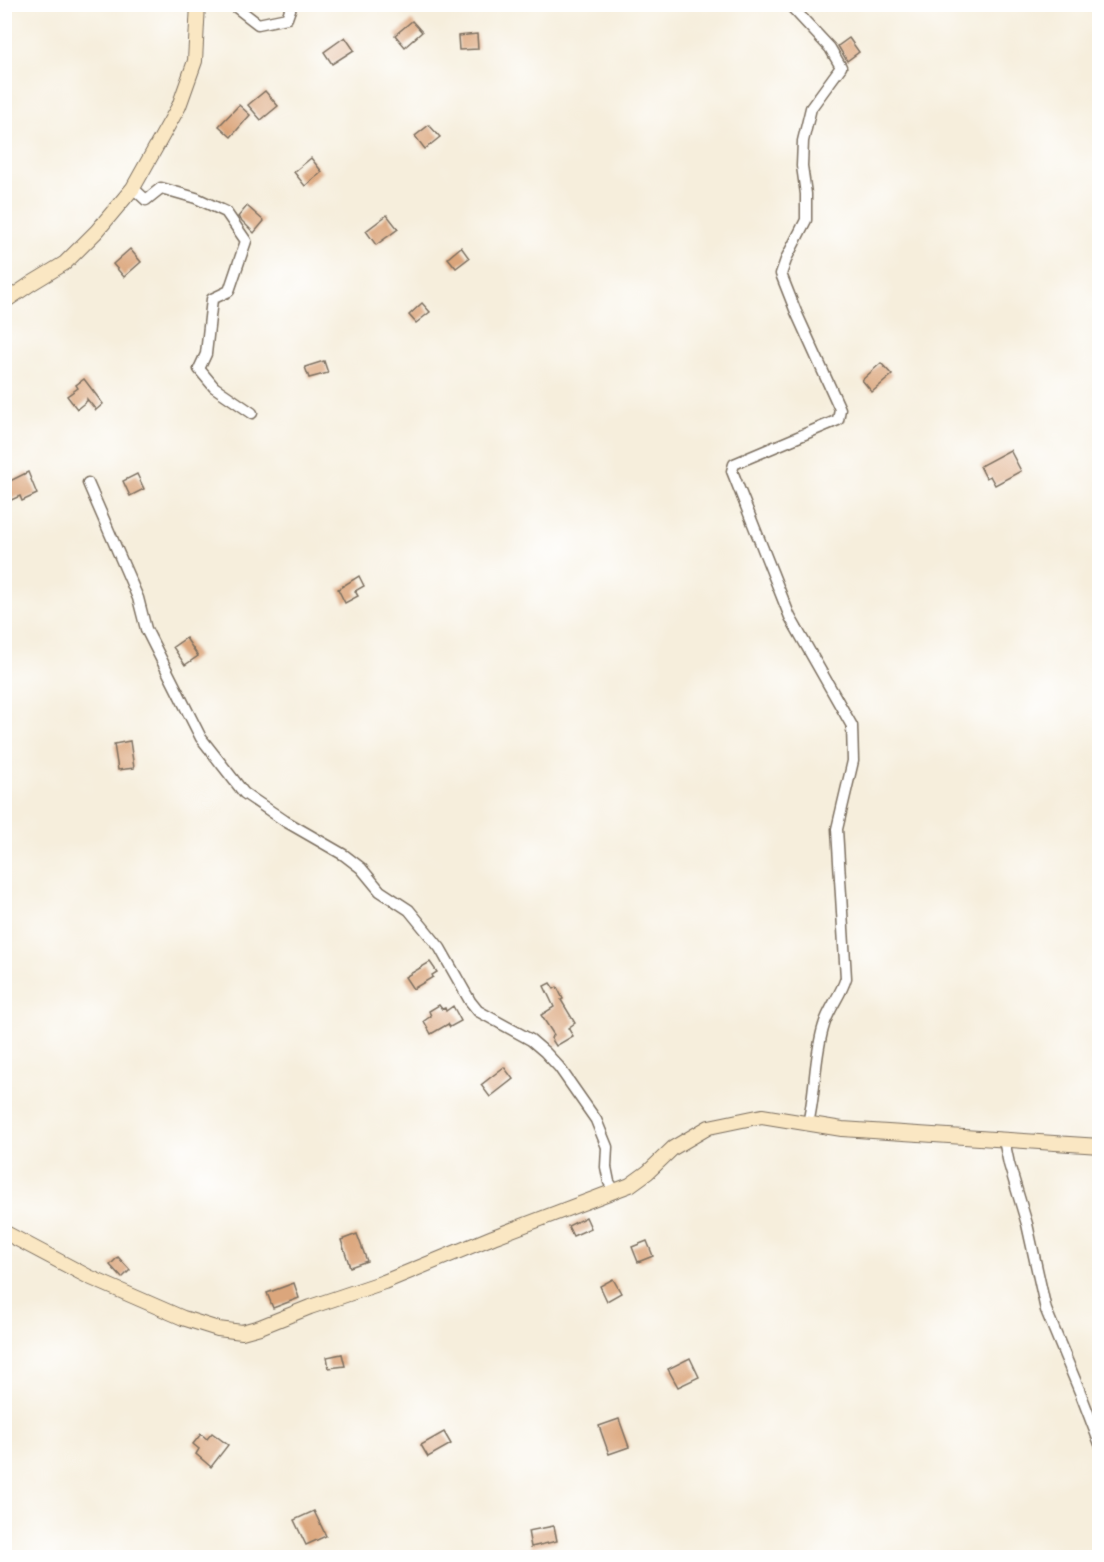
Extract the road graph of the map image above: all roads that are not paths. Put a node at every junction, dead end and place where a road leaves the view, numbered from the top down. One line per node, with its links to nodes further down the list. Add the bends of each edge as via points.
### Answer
1 (198, 4): 5 (main road, via 195,61 179,106)
2 (232, 4): 3 (street, via 258,24 287,18)
3 (292, 4)
4 (789, 4): 9 (street, via 830,48 841,67 811,108 802,157 806,220 781,274 840,416 734,464 732,471 790,617 852,726 853,761 837,829 846,978 824,1022)
5 (133, 188): 6 (main road, via 65,263); 7 (street, via 146,200 161,188 226,212 246,241 229,291 212,299 206,354 199,369 214,387)
6 (4, 302)
7 (252, 413)
8 (88, 483): 12 (street, via 138,598 146,629 201,738 244,793 344,855 380,891 409,910 440,948 478,1011 531,1040 559,1067 596,1120 607,1147 606,1167)
9 (808, 1123): 10 (main road, via 842,1129); 12 (main road, via 762,1116 710,1127 673,1148 630,1185)
10 (1004, 1140): 11 (main road); 14 (street, via 1046,1310)
11 (1100, 1146)
12 (615, 1191): 13 (main road, via 384,1282 242,1332 183,1318 89,1277)
13 (4, 1232)
14 (1100, 1444)

